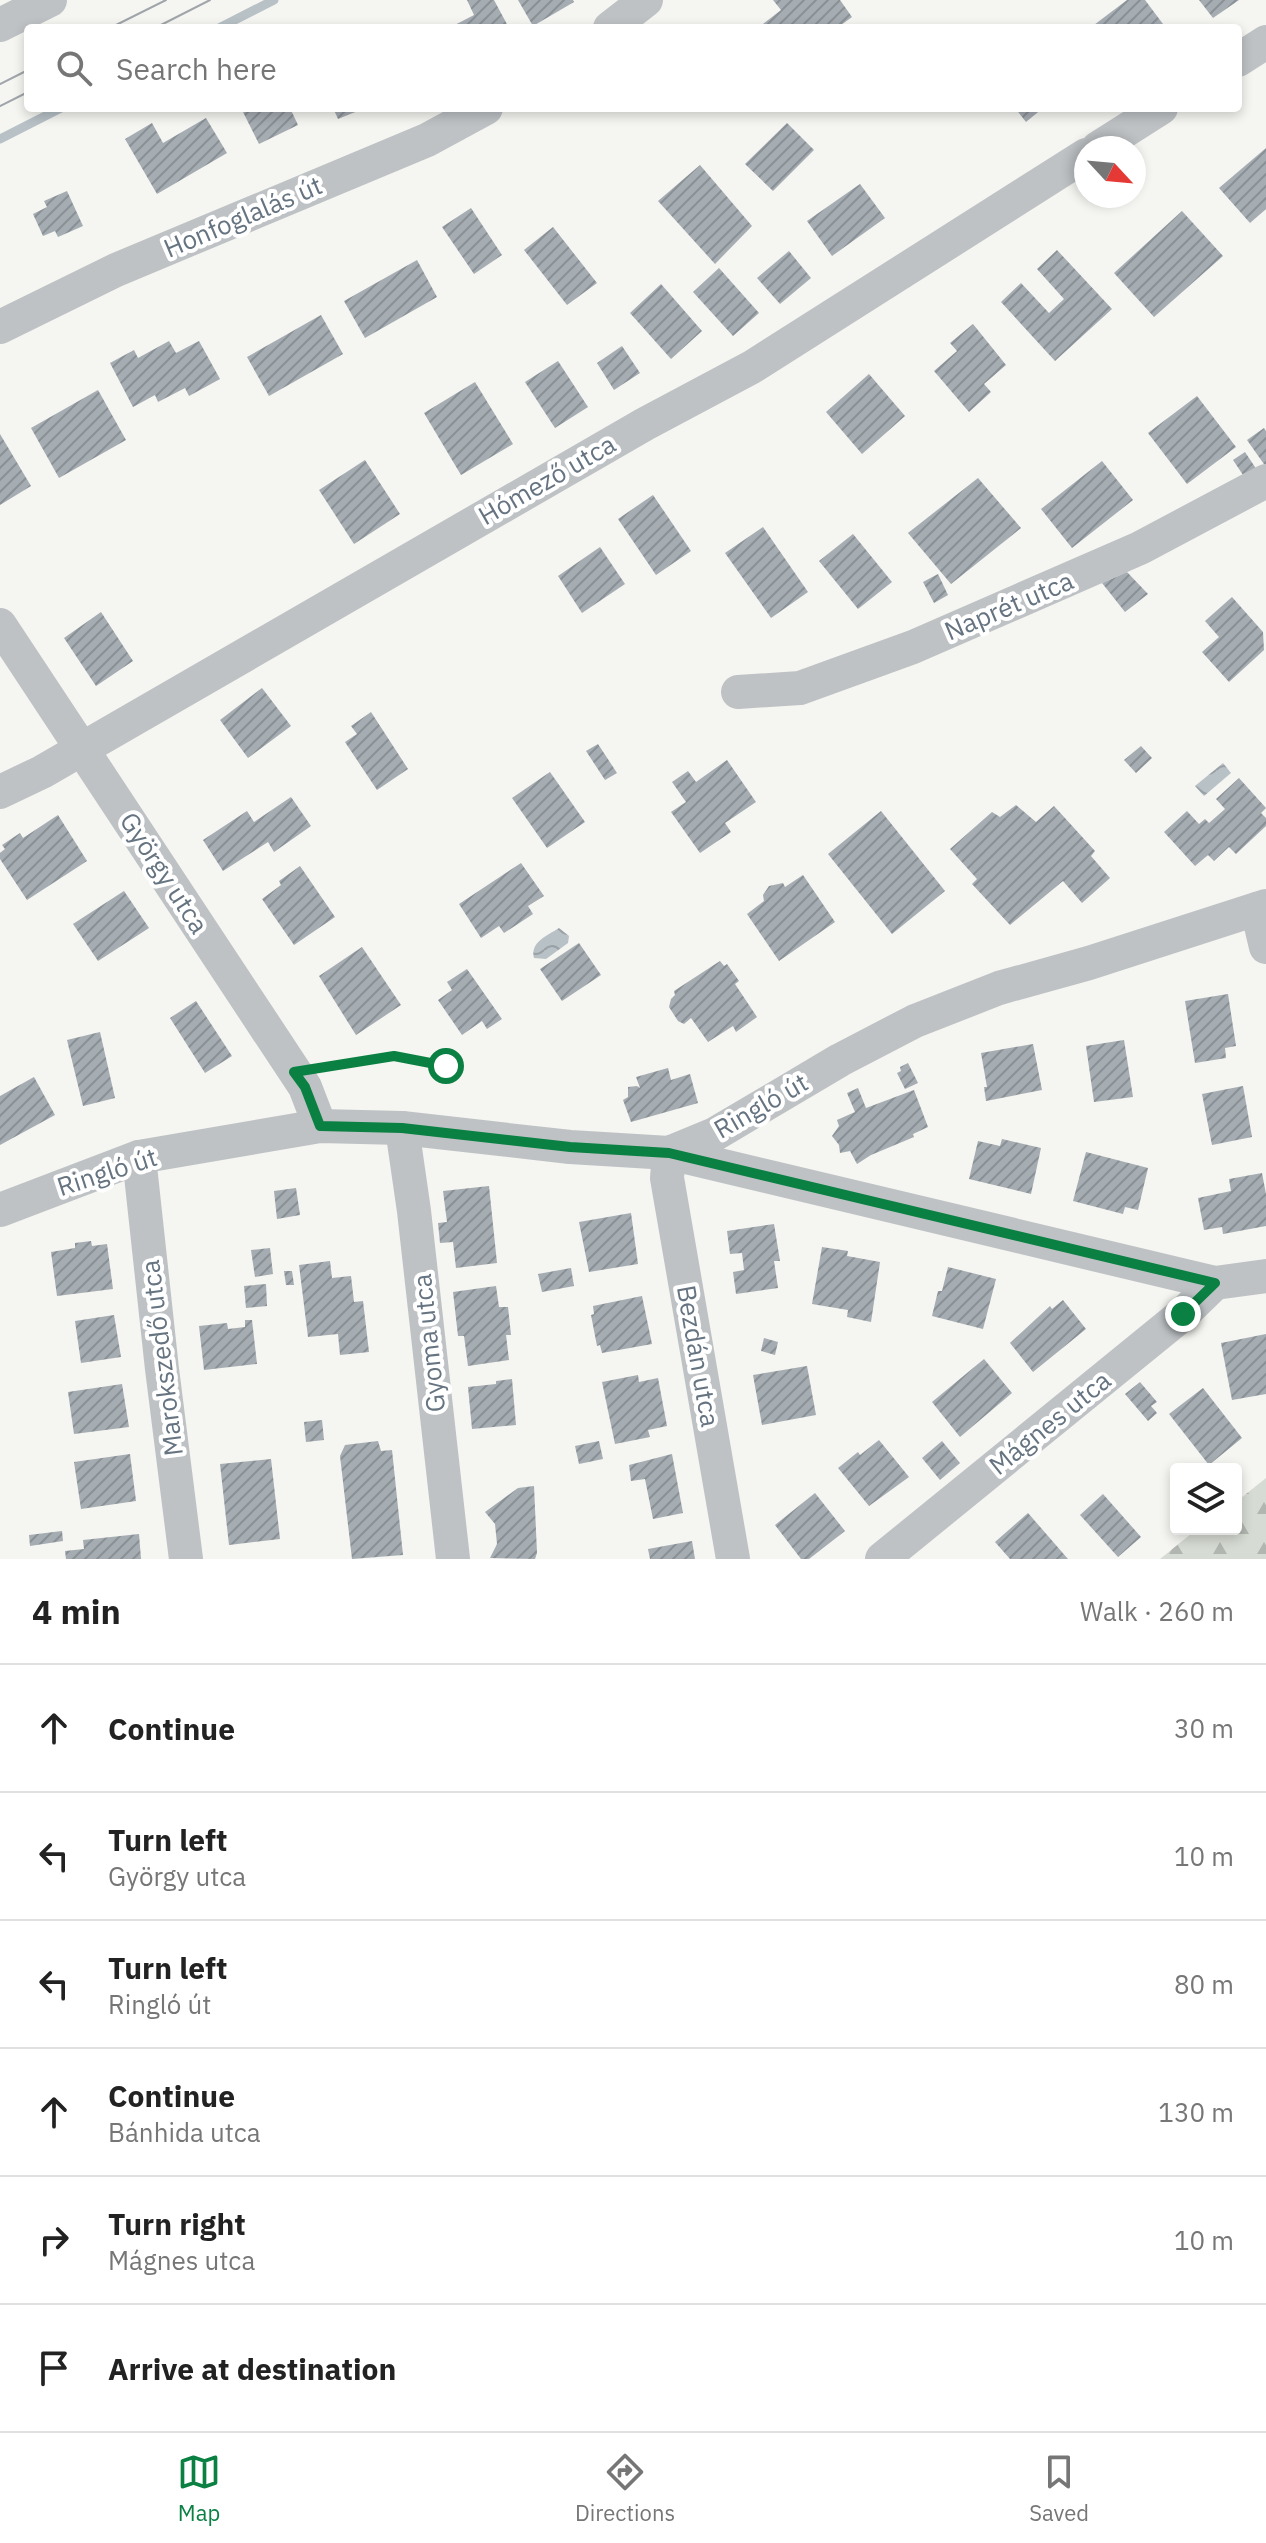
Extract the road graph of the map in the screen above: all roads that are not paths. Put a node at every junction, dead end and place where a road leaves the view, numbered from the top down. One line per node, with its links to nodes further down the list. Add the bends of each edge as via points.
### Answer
1 (50, 0): 2 (street)
2 (0, 25)
3 (1266, 42): 4 (street)
4 (1242, 57)
5 (479, 112): 9 (street, Honfoglalás út, via 427,140 116,270)
6 (1155, 112): 7 (street)
7 (1117, 136)
8 (1074, 163): 13 (street, Hómező utca, via 752,367)
9 (0, 327)
10 (1266, 481): 12 (street, Naprét utca, via 1140,548 913,647 800,688)
11 (0, 625): 13 (street, György utca)
12 (738, 692)
13 (82, 748): 14 (street, Hómező utca); 17 (street, György utca, via 305,1087)
14 (0, 792)
15 (1261, 907): 16 (street); 19 (street, Ringló út, via 999,988 915,1021 715,1134)
16 (1266, 947)
17 (320, 1126): 18 (street, Ringló út); 20 (street, Ringló út)
18 (402, 1128): 19 (street, Ringló út); 25 (street, Gyoma utca)
19 (669, 1153): 23 (street); 26 (street, Bezdán utca, via 667,1178)
20 (139, 1157): 21 (street, Ringló út); 24 (street, Marokszedő utca)
21 (0, 1210)
22 (1266, 1276): 23 (street)
23 (1215, 1283): 27 (street, Mágnes utca)
24 (186, 1559)
25 (453, 1559)
26 (733, 1559)
27 (882, 1559)

